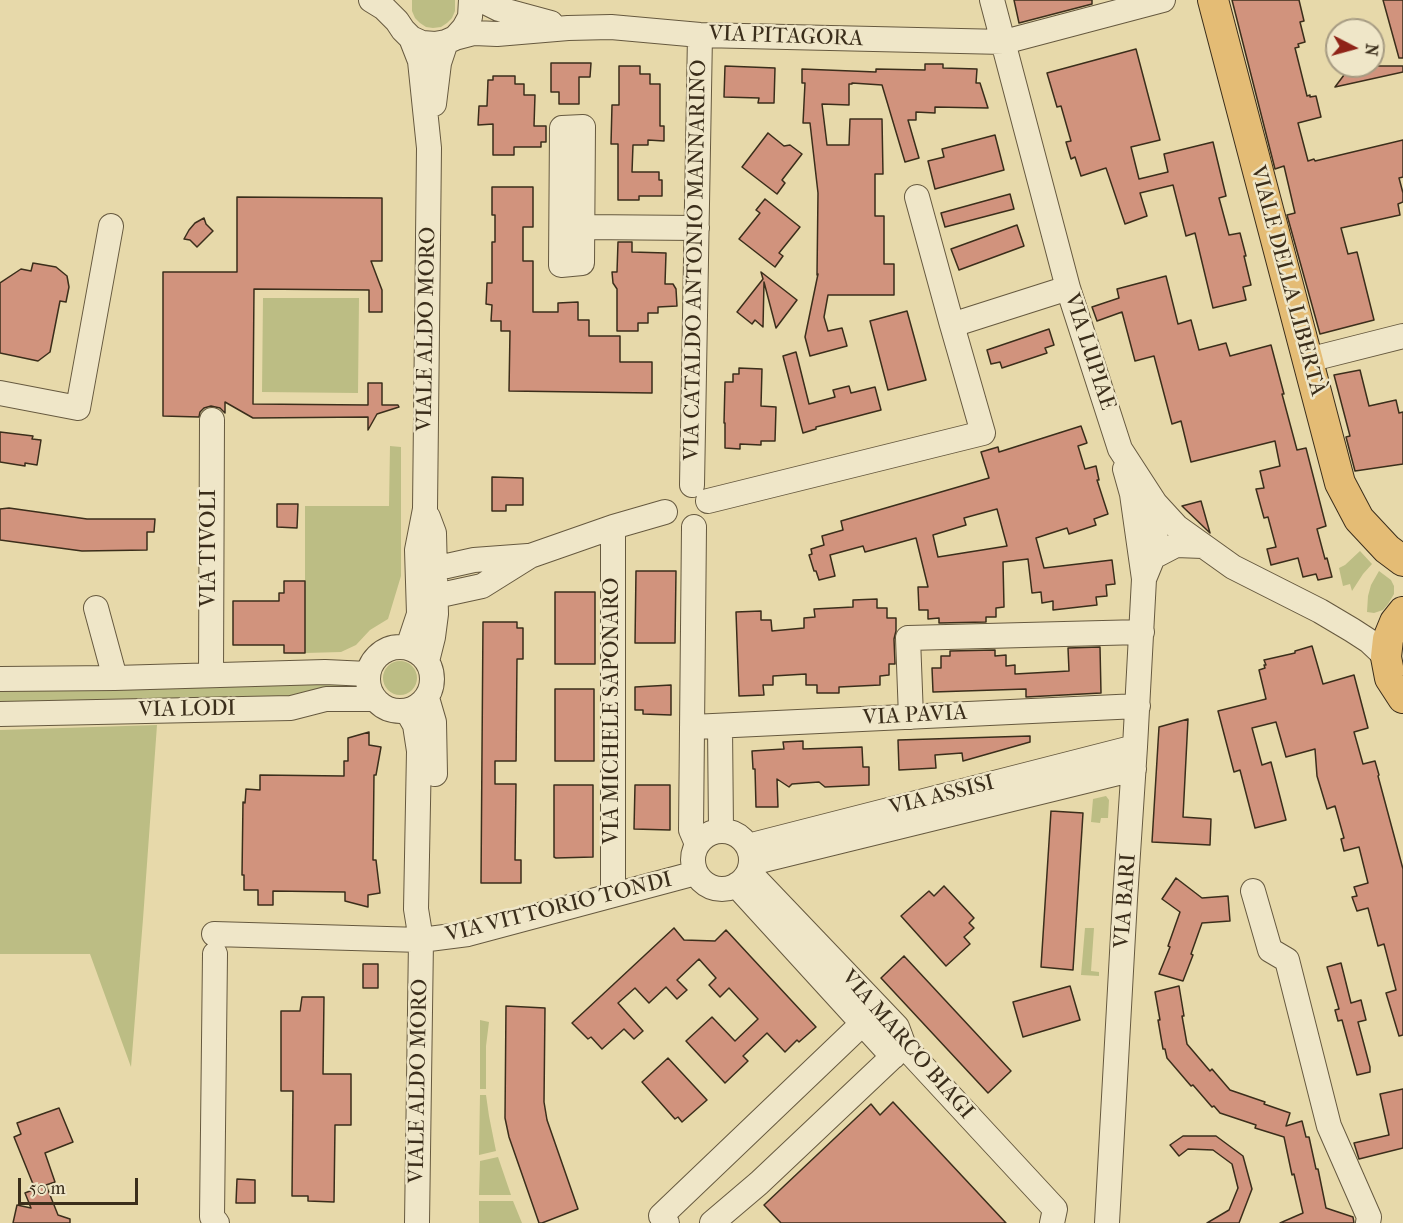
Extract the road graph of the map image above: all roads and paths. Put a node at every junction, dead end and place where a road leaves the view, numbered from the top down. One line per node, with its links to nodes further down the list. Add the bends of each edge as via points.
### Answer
1 (371, 0): 8 (street, VIA PITAGORA)
2 (471, 0): 12 (street, via 470,17)
3 (481, 0): 10 (street, VIA PITAGORA, via 499,9)
4 (527, 0): 9 (street, via 535,8)
5 (992, 0): 13 (street, VIA LUPIAE)
6 (1163, 0): 13 (street, VIA PITAGORA)
7 (1213, 0): 22 (main road, VIALE DELLA LIBERTÀ)
8 (401, 20): 12 (street, VIA PITAGORA, via 422,43); 14 (street, VIALE ALDO MORO, via 420,61)
9 (611, 27): 10 (street, VIA PITAGORA); 11 (street, VIA PITAGORA)
10 (568, 28): 12 (street, VIA PITAGORA, via 474,33)
11 (700, 35): 13 (street, VIA PITAGORA); 18 (street, VIA CATALDO ANTONIO MANNARINO)
12 (451, 40): 14 (street, VIALE ALDO MORO, via 439,63)
13 (1004, 42): 19 (street, VIA LUPIAE)
14 (429, 148): 28 (street, VIALE ALDO MORO)
15 (917, 196): 20 (street)
16 (111, 225): 23 (street, via 78,408)
17 (583, 227): 17 (street, via 583,127 562,128 561,265 582,263); 18 (street)
18 (697, 228): 26 (street, VIA CATALDO ANTONIO MANNARINO)
19 (1068, 288): 20 (street); 25 (street, VIA LUPIAE)
20 (951, 325): 26 (street, via 983,433)
21 (1403, 336): 22 (street)
22 (1308, 360): 33 (main road, VIALE DELLA LIBERTÀ, via 1340,483 1359,519)
23 (0, 393)
24 (212, 420): 46 (street, VIA TIVOLI)
25 (1120, 449): 27 (street, VIA LUPIAE); 36 (street, VIA BARI)
26 (700, 493): 29 (street, VIA CATALDO ANTONIO MANNARINO, via 683,485 675,488 668,495); 31 (street, VIA CATALDO ANTONIO MANNARINO, via 708,509 706,517)
27 (1155, 503): 32 (street, VIA LUPIAE, via 1177,527); 36 (street, VIA BARI, via 1156,530)
28 (425, 509): 35 (street, VIALE ALDO MORO, via 434,533); 43 (street, VIALE ALDO MORO, via 417,550)
29 (665, 512): 30 (street); 31 (street, via 676,526)
30 (614, 527): 34 (street); 64 (street, VIA MICHELE SAPONARO)
31 (694, 527): 57 (street, VIA CATALDO ANTONIO MANNARINO)
32 (1203, 546): 36 (street, via 1176,545); 40 (street, VIA LUPIAE, via 1233,567)
33 (1395, 555): 37 (main road, VIALE DELLA LIBERTÀ)
34 (530, 556): 35 (street); 38 (street, via 482,586)
35 (436, 567): 38 (street, VIALE ALDO MORO)
36 (1149, 568): 42 (street, VIA BARI)
37 (1403, 581)
38 (436, 596): 43 (street, VIALE ALDO MORO, via 435,625)
39 (96, 608): 47 (street)
40 (1320, 611): 41 (street, VIA LUPIAE, via 1365,624); 44 (street, VIA LUPIAE, via 1369,641)
41 (1399, 617): 44 (main road, via 1388,639)
42 (1142, 632): 52 (street, VIA BARI); 55 (street, via 908,638)
43 (418, 654): 45 (street, via 390,648 375,658); 49 (street, VIALE ALDO MORO, via 432,673)
44 (1386, 657): 50 (main road, via 1390,678)
45 (368, 674): 46 (street, VIA LODI); 51 (street, via 368,687)
46 (211, 675): 47 (street, VIA LODI)
47 (115, 678): 48 (street, VIA LODI)
48 (0, 679)
49 (427, 698): 53 (street); 65 (street, VIALE ALDO MORO, via 435,732 432,896)
50 (1403, 698)
51 (374, 699): 53 (street, via 383,707); 54 (street, VIA LODI, via 326,699 291,708)
52 (1138, 706): 55 (street, VIA PAVIA); 58 (street, VIA BARI)
53 (407, 711): 65 (street, VIALE ALDO MORO, via 415,725 419,751 416,909)
54 (0, 714)
55 (911, 717): 56 (street, VIA PAVIA)
56 (720, 726): 57 (street, VIA PAVIA); 59 (street)
57 (692, 728): 60 (street, VIA CATALDO ANTONIO MANNARINO, via 691,830)
58 (1135, 758): 61 (street, VIA ASSISI); 74 (street, VIA BARI)
59 (721, 830): 60 (street, via 707,834); 61 (street, via 736,834)
60 (697, 844): 62 (street, VIA VITTORIO TONDI, via 693,858)
61 (746, 866): 62 (street, VIA VITTORIO TONDI, via 721,889 707,885); 66 (street, VIA MARCO BIAGI); 67 (street, VIA MARCO BIAGI, via 897,1027)
62 (696, 873): 64 (street, VIA VITTORIO TONDI)
63 (1253, 891): 75 (street, via 1270,950 1287,960 1329,1126)
64 (613, 895): 65 (street, VIA VITTORIO TONDI, via 468,934)
65 (421, 940): 70 (street, VIA VITTORIO TONDI, via 214,944 212,1217); 71 (street, VIALE ALDO MORO)
66 (863, 1023): 67 (street, VIA MARCO BIAGI); 68 (street)
67 (899, 1052): 69 (street); 73 (street, VIA MARCO BIAGI, via 1055,1209)
68 (689, 1191): 69 (street); 72 (street, via 661,1216)
69 (715, 1222)
70 (217, 1223)
71 (417, 1223)
72 (667, 1223)
73 (1052, 1223)
74 (1107, 1223)
75 (1368, 1223)

